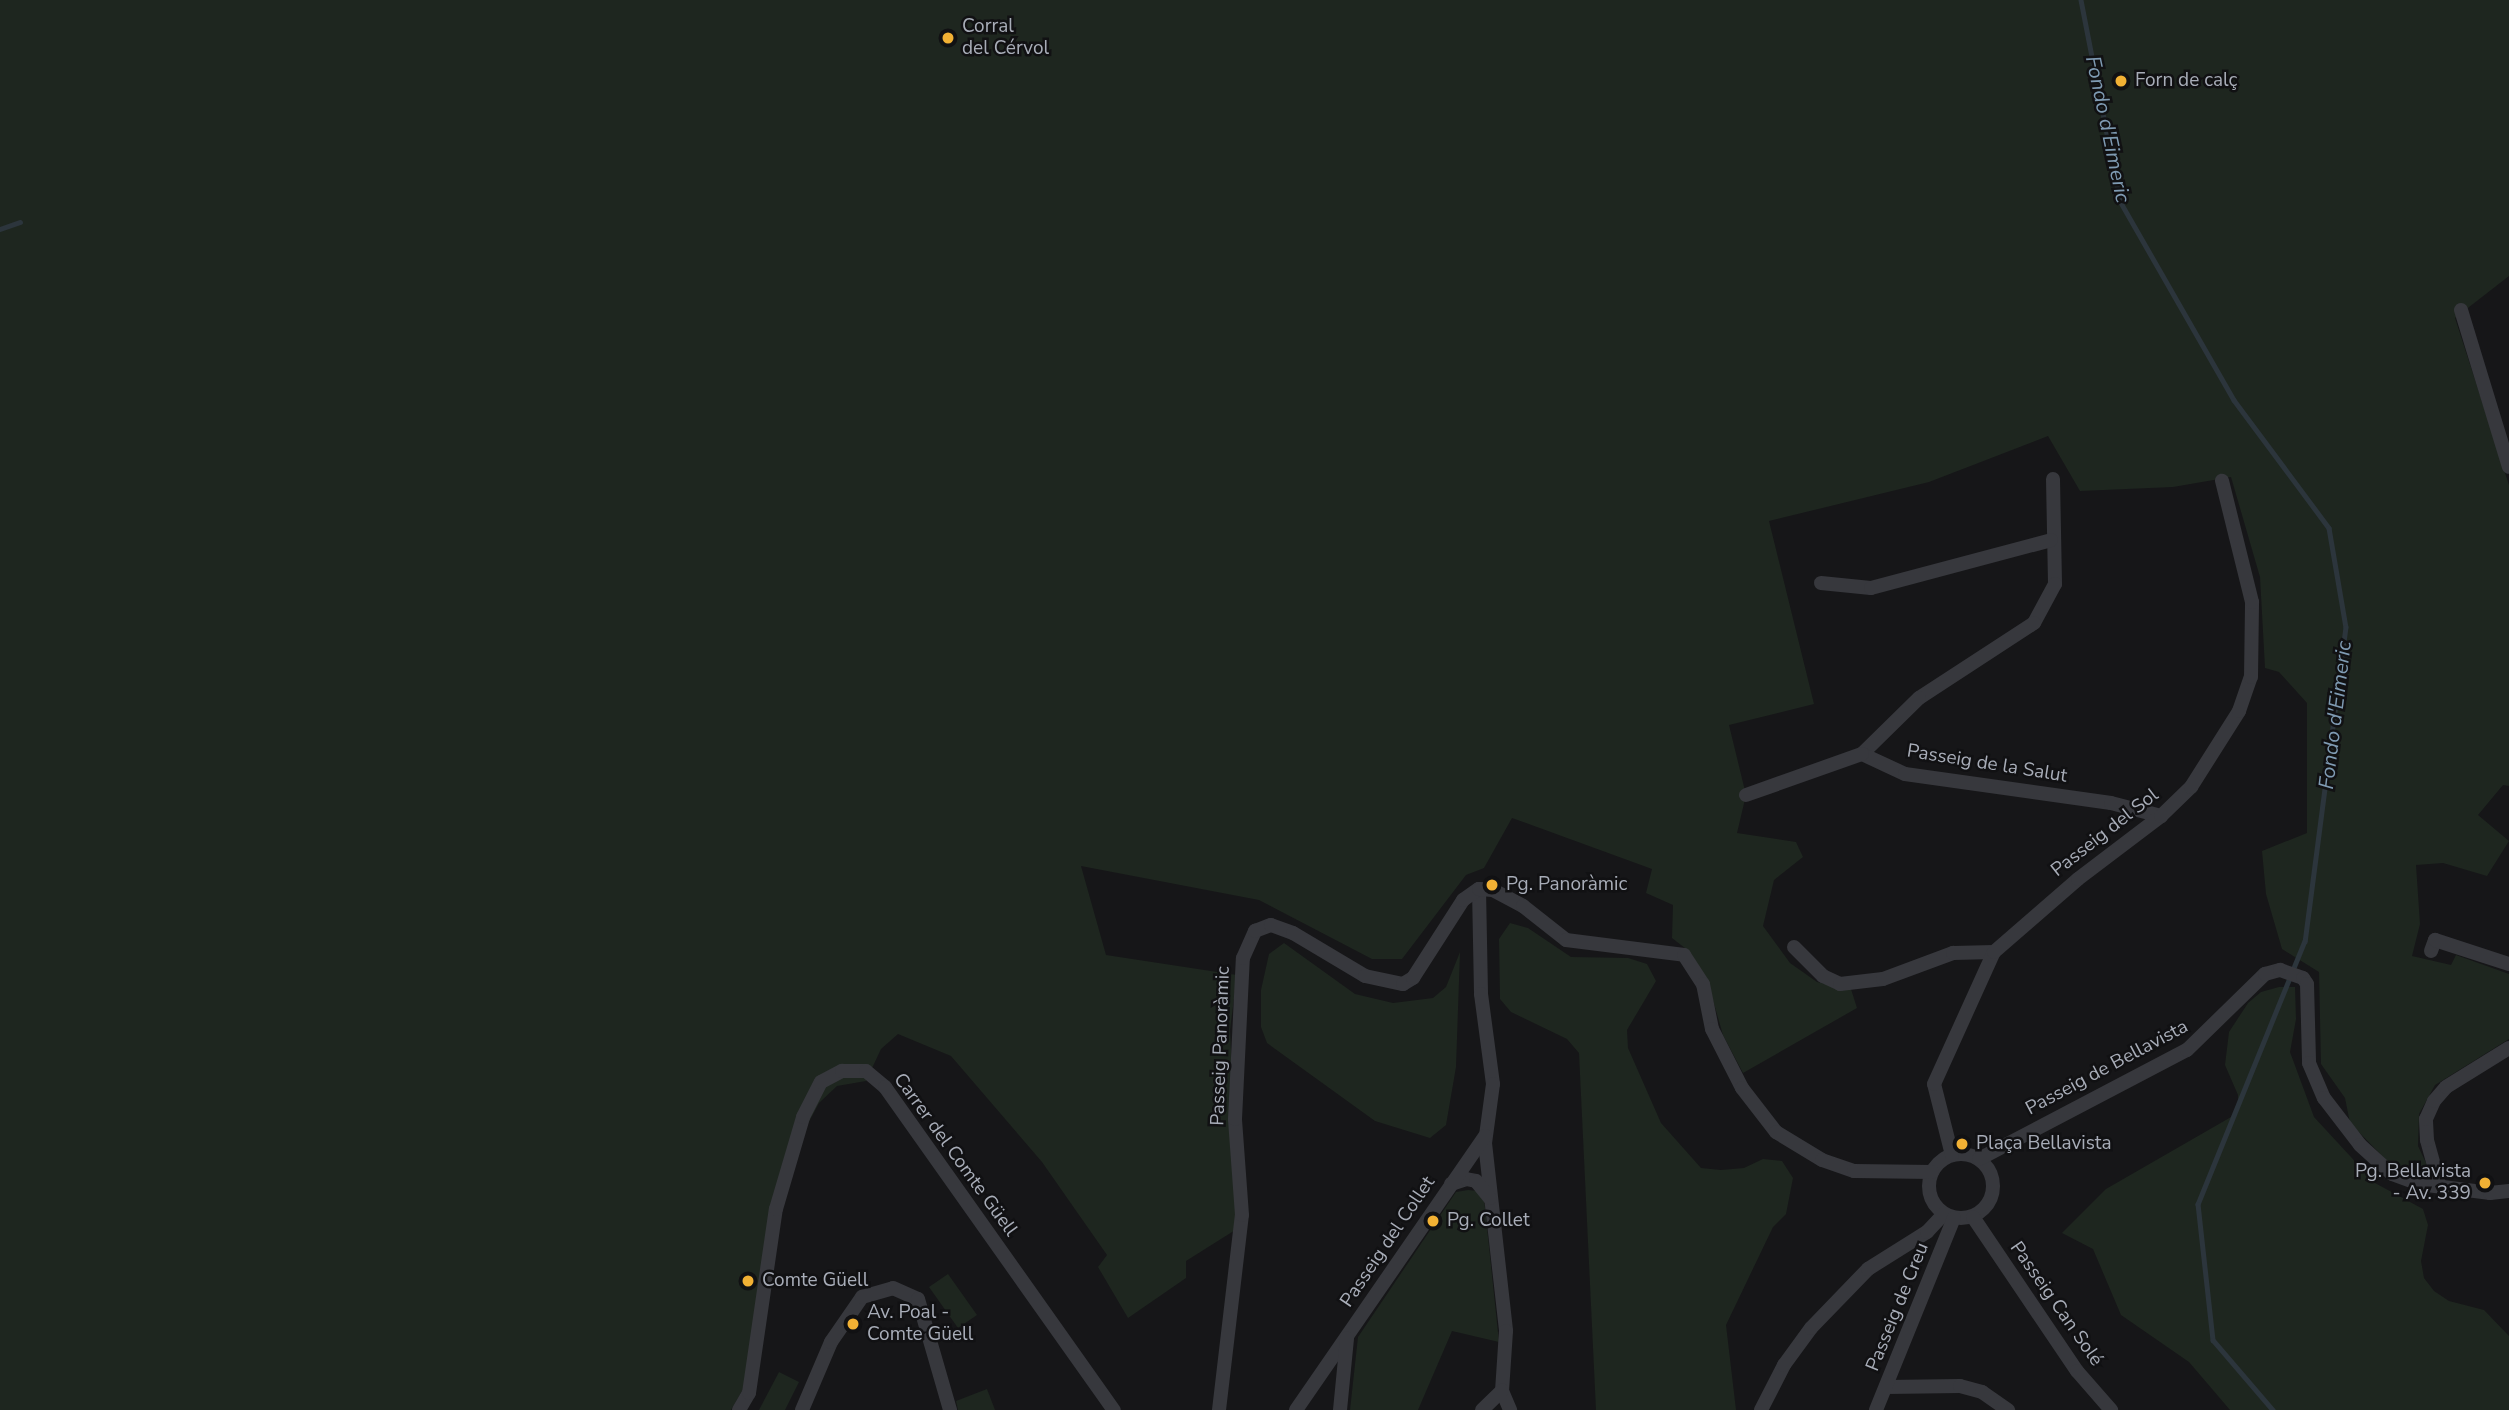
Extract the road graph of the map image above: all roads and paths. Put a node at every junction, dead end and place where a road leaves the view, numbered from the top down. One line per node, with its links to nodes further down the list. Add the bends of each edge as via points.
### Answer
1 (2461, 310): 2 (street)
2 (2509, 467)
3 (2053, 479): 5 (street, Passeig de la Salut)
4 (2222, 481): 9 (street, Passeig del Sol, via 2252,602 2251,677 2239,711 2191,787)
5 (2051, 541): 6 (street, via 1871,588); 7 (street, Passeig de la Salut, via 2055,584 2034,623 1919,698)
6 (1821, 583)
7 (1861, 754): 8 (street); 9 (street, Passeig de la Salut, via 1905,774 2112,803)
8 (1746, 795)
9 (2161, 816): 13 (street, Passeig del Sol, via 2078,878)
10 (1479, 889): 16 (street, via 1481,994 1493,1084); 19 (street, via 1505,894 1566,940 1684,955 1703,984 1712,1029 1742,1088 1776,1132 1822,1160 1854,1171); 36 (street, Passeig Panoràmic, via 1463,900 1413,978 1403,984 1365,976 1271,925 1255,931 1250,939 1238,1020 1235,1119 1242,1215)
11 (1794, 947): 13 (street, via 1823,976 1840,984 1883,979 1953,953)
12 (2431, 951): 14 (street, via 2435,940)
13 (1994, 952): 17 (street, Passeig del Sol, via 1934,1084)
14 (2509, 964)
15 (2509, 1048): 21 (street, via 2446,1087 2434,1101 2426,1119 2427,1140)
16 (1485, 1136): 20 (street, Passeig del Collet); 23 (street)
17 (1952, 1155): 18 (street); 19 (street)
18 (1979, 1159): 21 (street, Passeig de Bellavista, via 2188,1050 2265,974 2292,972 2307,984 2309,1063 2325,1098 2360,1144 2392,1174); 25 (street, via 1993,1177 1994,1189 1984,1210)
19 (1932, 1172): 24 (street, via 1928,1188 1933,1203)
20 (1450, 1185): 23 (street, via 1476,1181); 26 (street, Passeig del Collet)
21 (2440, 1187): 22 (street, Passeig de Bellavista)
22 (2509, 1191)
23 (1491, 1200): 30 (street, via 1506,1345)
24 (1949, 1216): 25 (street); 29 (street, Passeig de Creu); 40 (street, via 1868,1269 1836,1301 1784,1365)
25 (1973, 1217): 43 (street, Passeig Can Solé, via 2077,1370)
26 (1348, 1335): 27 (street, Passeig del Collet); 28 (street)
27 (1324, 1370): 28 (street); 37 (street, Passeig del Collet)
28 (1343, 1373): 38 (street)
29 (1886, 1387): 41 (street, Passeig de Creu); 42 (street, via 1960,1386 1982,1392)
30 (1502, 1391): 31 (street); 39 (street)
31 (1506, 1409)
32 (738, 1410): 35 (street, Carrer del Comte Güell, via 749,1393 776,1209 803,1117 821,1082 842,1071 866,1071 885,1087)
33 (802, 1410): 34 (street, via 831,1342 862,1297 893,1288 918,1299)
34 (950, 1410)
35 (1114, 1410)
36 (1219, 1410)
37 (1296, 1410)
38 (1340, 1410)
39 (1482, 1410)
40 (1761, 1410)
41 (1876, 1410)
42 (2008, 1410)
43 (2111, 1410)

